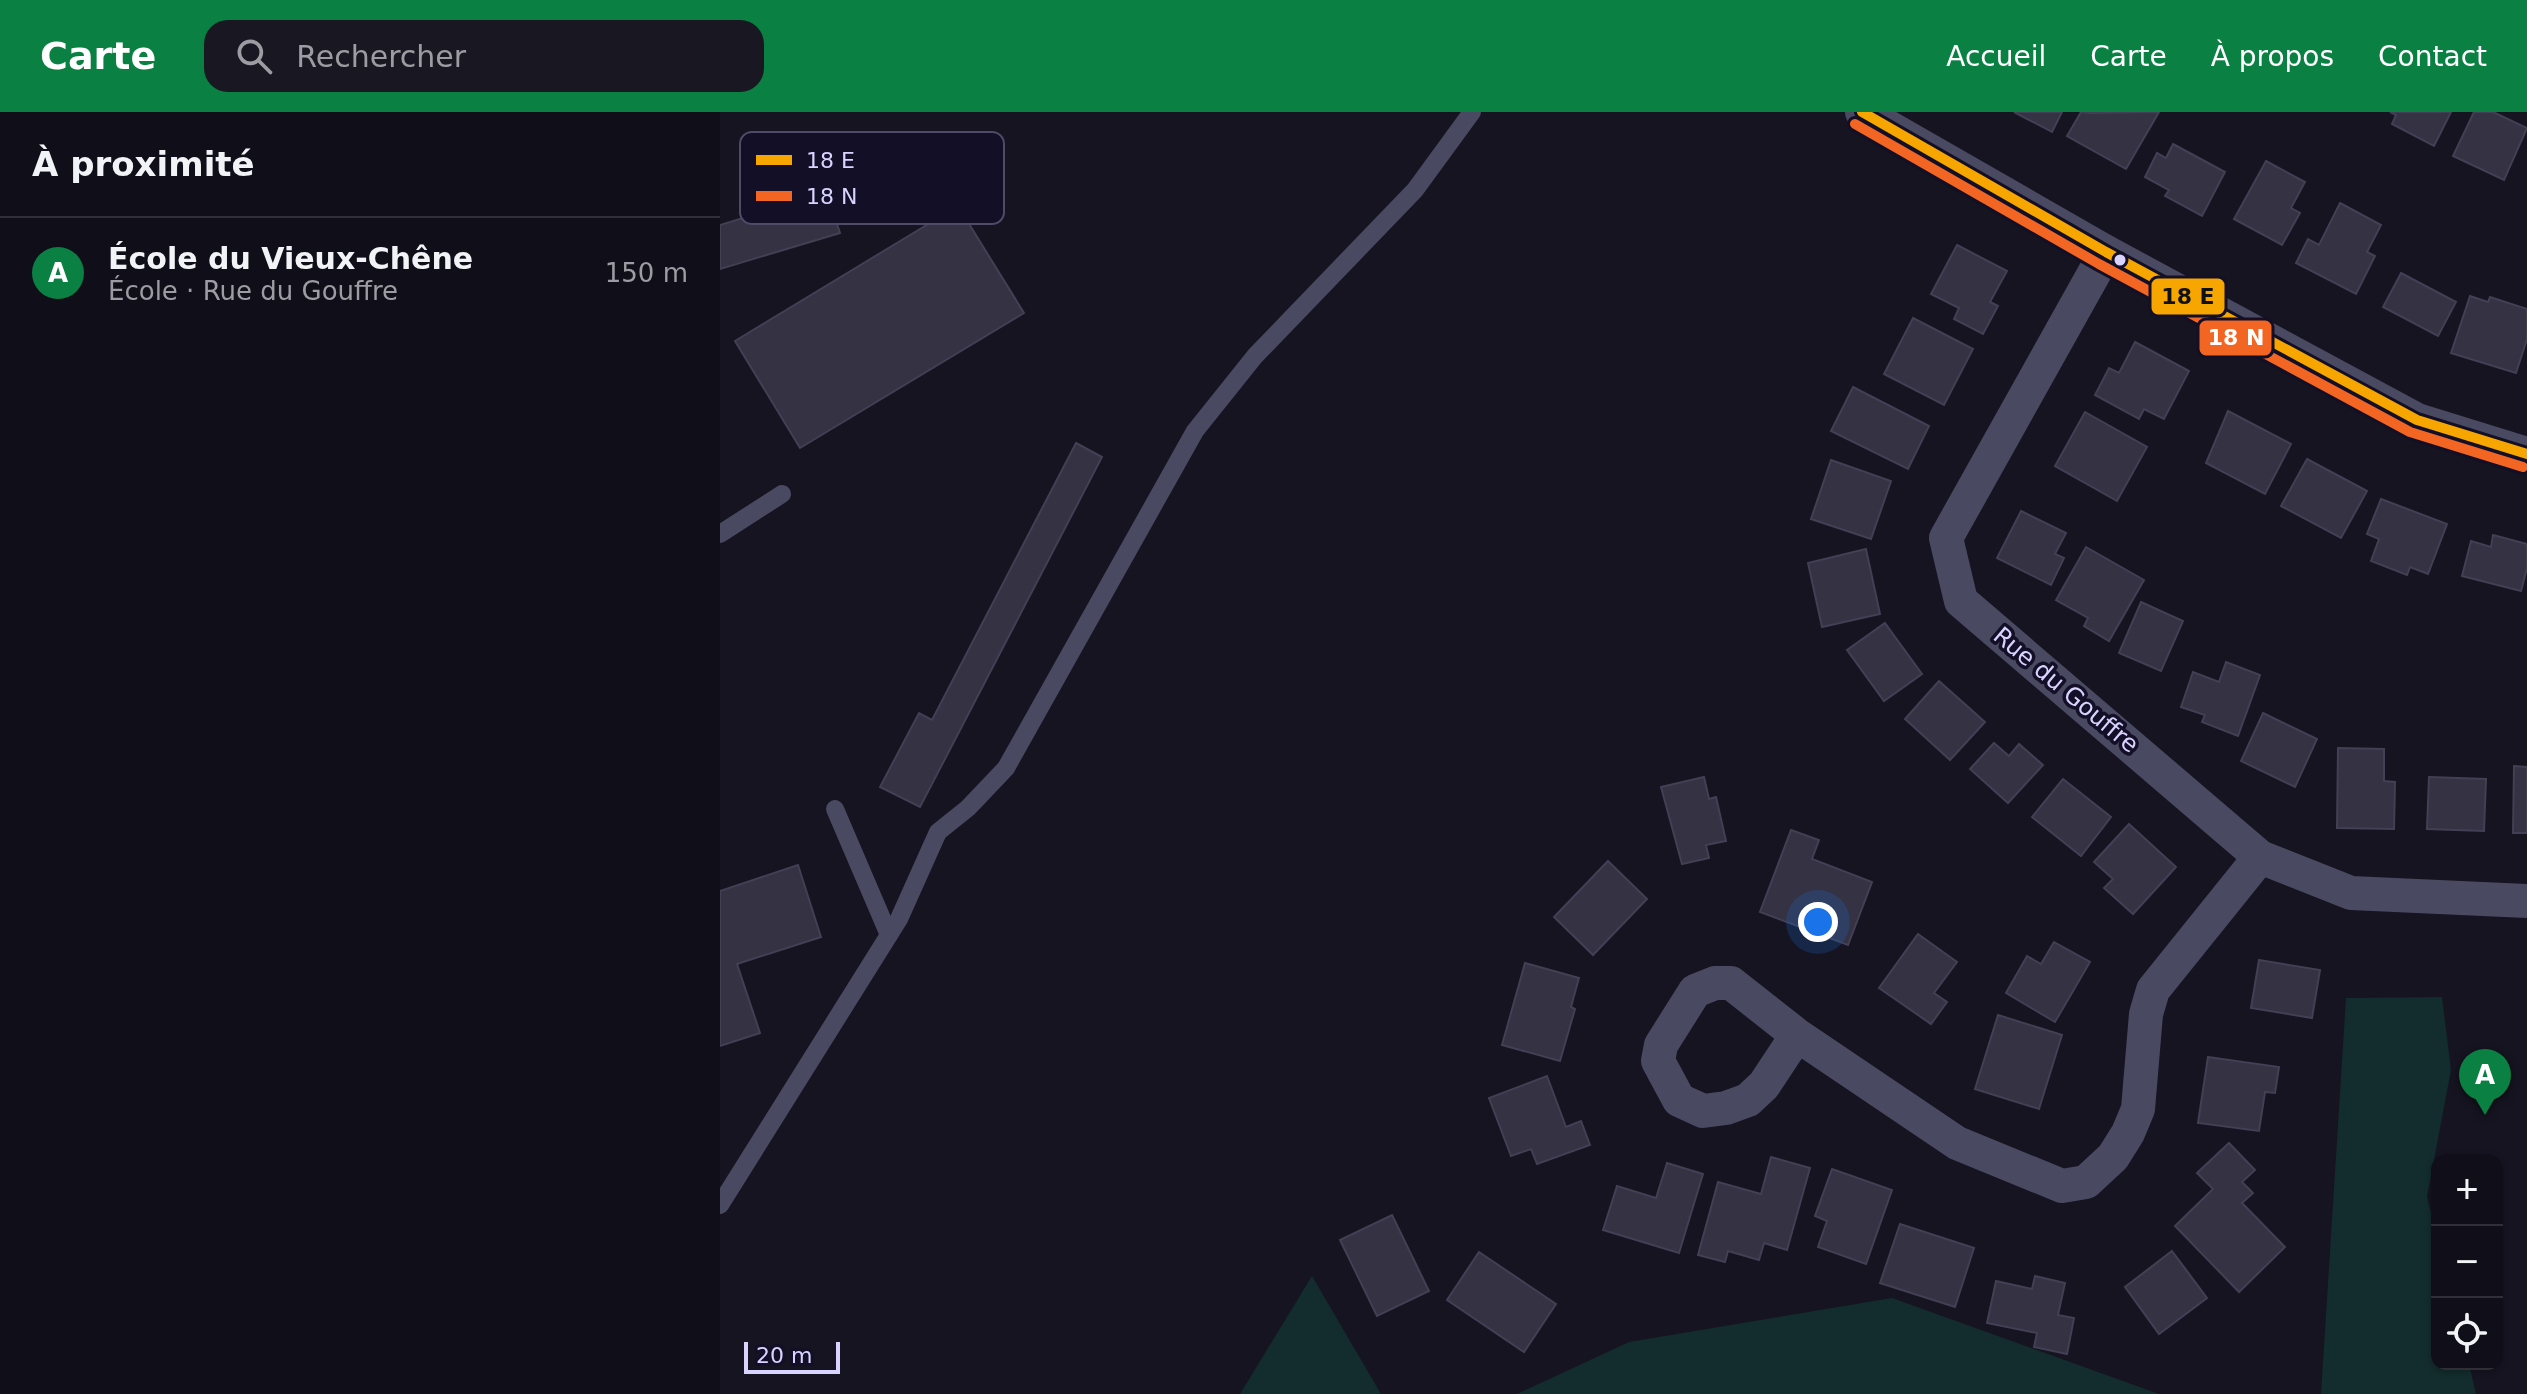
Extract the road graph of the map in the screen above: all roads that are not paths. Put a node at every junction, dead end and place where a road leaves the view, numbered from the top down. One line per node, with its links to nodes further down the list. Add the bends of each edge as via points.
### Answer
1 (1472, 112): 10 (lane, via 1415,190 1255,356 1195,431 1006,768 938,832)
2 (1862, 112): 3 (street)
3 (2106, 252): 4 (street, via 2417,420); 8 (street, Rue du Gouffre, via 1946,538 1961,601)
4 (2527, 454)
5 (782, 494): 6 (lane)
6 (720, 534)
7 (835, 809): 10 (lane)
8 (2260, 857): 9 (street, Rue du Gouffre, via 2351,893); 11 (street, via 2153,990 2138,1109 2113,1157 2086,1182 2062,1186 1957,1143)
9 (2527, 901)
10 (889, 935): 12 (lane)
11 (1797, 1035)
12 (720, 1205)

